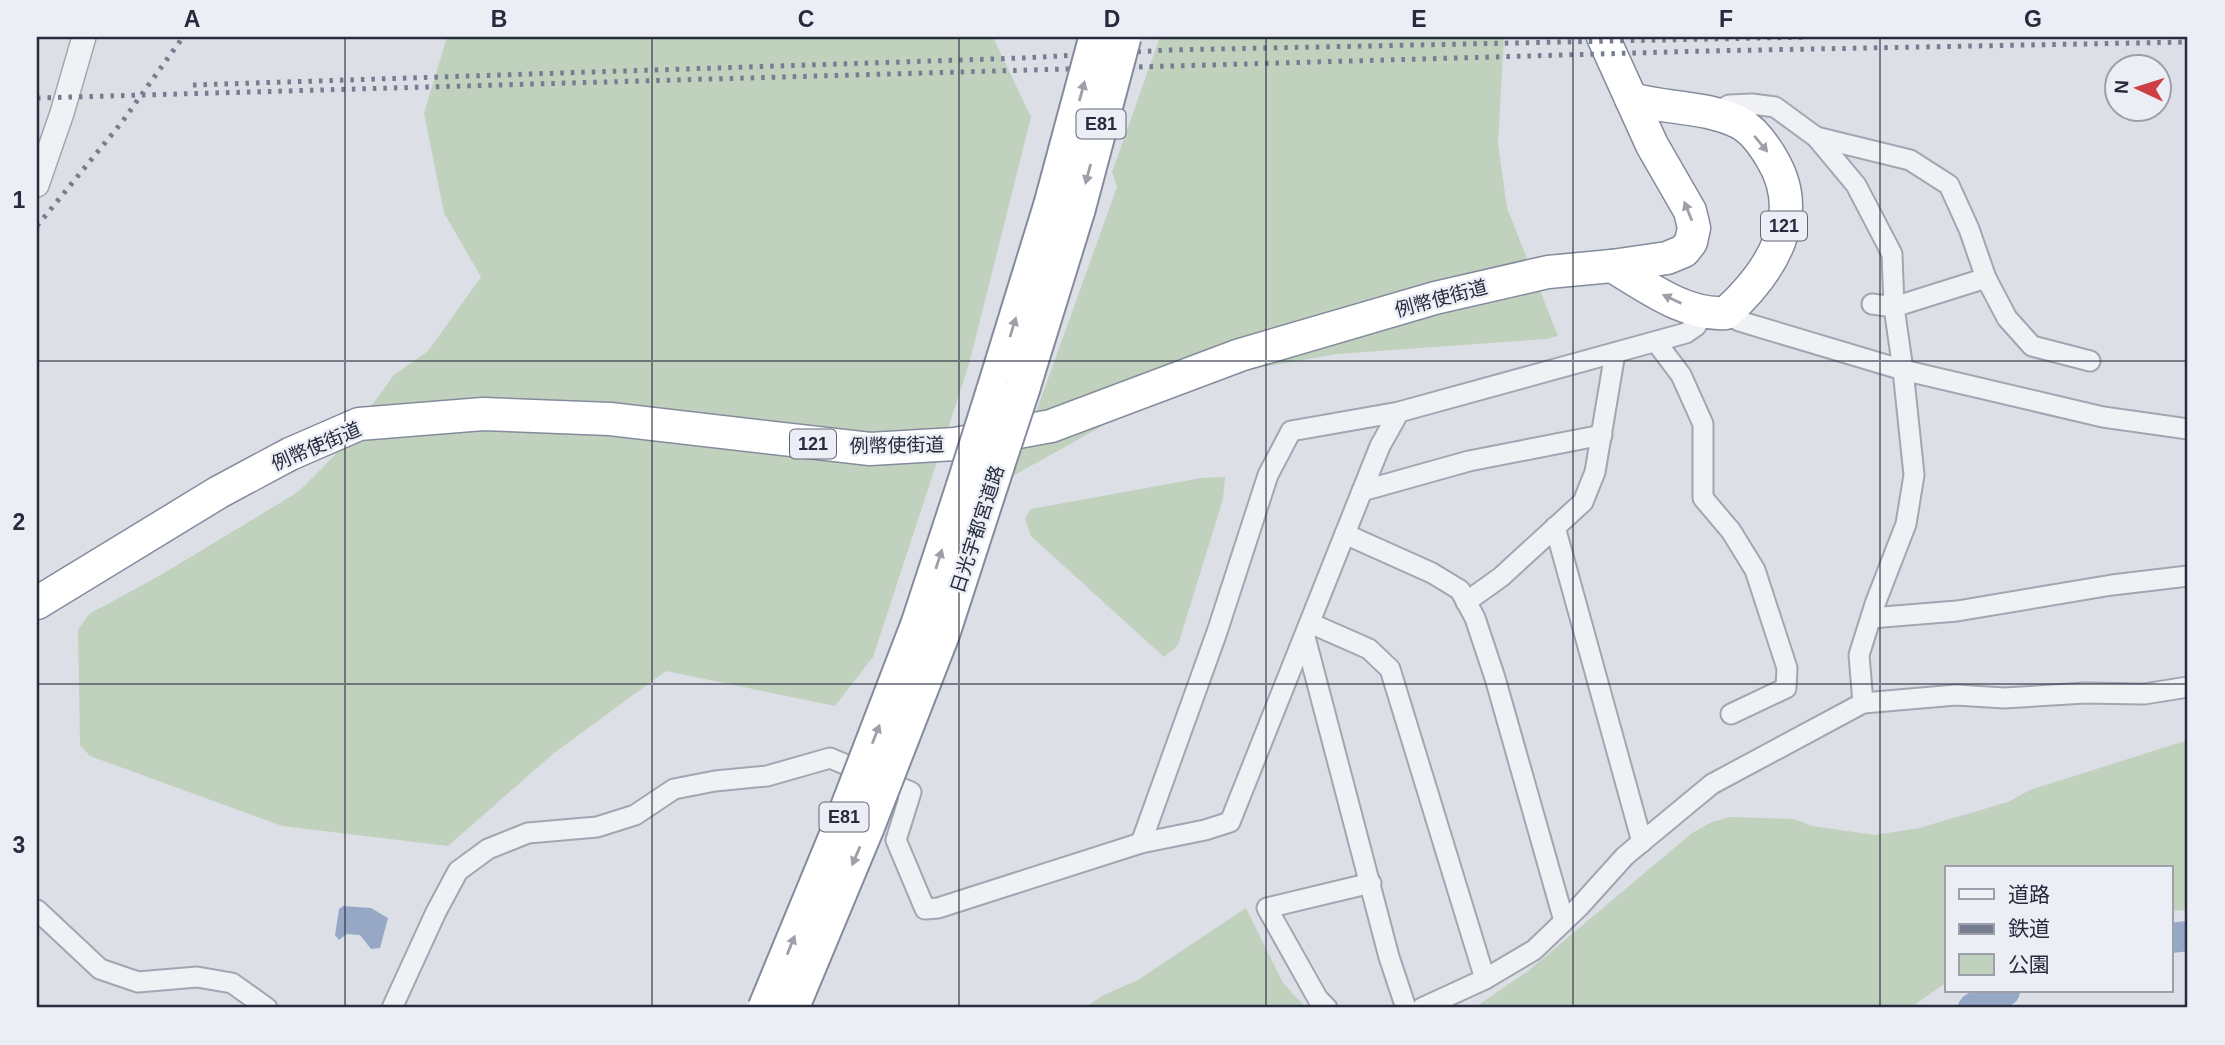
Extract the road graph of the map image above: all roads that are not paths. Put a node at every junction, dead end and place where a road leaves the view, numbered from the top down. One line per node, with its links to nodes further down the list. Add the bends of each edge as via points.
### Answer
1 (84, 37): 8 (street)
2 (1096, 37): 9 (highway, 日光宇都宮道路 / E81, one-way to 2, bridge)
3 (1124, 37): 9 (highway, 日光宇都宮道路 / E81, one-way to 9, bridge)
4 (1603, 37): 5 (highway, 例幣使街道 / 121)
5 (1631, 99): 6 (highway, 121); 10 (highway, 例幣使街道 / 121, one-way to 5, via 1684,251 1694,229 1690,211)
6 (1714, 114): 7 (street, via 1729,105 1775,107); 14 (highway, 121, one-way to 14, via 1743,124 1766,148 1783,183 1786,203 1785,223 1768,265 1744,297)
7 (1816, 137): 11 (street, via 1910,160 1949,185); 13 (street, via 1856,185 1892,254)
8 (37, 185)
9 (1065, 207): 29 (highway, 日光宇都宮道路 / E81, bridge)
10 (1612, 266): 14 (highway, one-way to 10, via 1657,292); 27 (highway, 例幣使街道 / 121, via 1548,272 1435,298 1240,355 1051,426 955,444 870,449 610,419 496,414 359,424 219,492)
11 (1986, 278): 13 (street); 17 (street, via 2007,318 2032,346)
12 (1872, 304): 13 (street)
13 (1894, 307): 18 (street)
14 (1715, 312): 15 (street, via 1686,333); 18 (street)
15 (1656, 342): 16 (street); 33 (street, via 1681,375 1703,424 1703,498 1755,570 1787,668 1786,688)
16 (1615, 353): 19 (street); 21 (street)
17 (2090, 361)
18 (1903, 370): 20 (street, via 2103,417); 28 (street, via 1914,475 1906,524)
19 (1399, 412): 22 (street); 35 (street, via 1291,431 1268,475)
20 (2188, 429)
21 (1602, 435): 22 (street, via 1469,461); 23 (street, via 1583,502)
22 (1362, 491): 24 (street)
23 (1555, 527): 26 (street, via 1502,577); 34 (street)
24 (1345, 534): 26 (street, via 1432,573 1460,590); 30 (street)
25 (2188, 576): 28 (street, via 1957,611)
26 (1466, 601): 38 (street, via 1495,678)
27 (37, 603)
28 (1871, 618): 32 (street, via 1859,655)
29 (930, 628): 42 (highway, 日光宇都宮道路 / E81, one-way to 29, bridge, via 843,819); 43 (highway, 日光宇都宮道路 / E81, one-way to 43, bridge, via 867,828)
30 (1308, 630): 35 (street, via 1230,822); 36 (street); 39 (street, via 1369,649 1390,669)
31 (2188, 687): 32 (street, via 2144,694 1956,695)
32 (1863, 703): 34 (street, via 1712,784)
33 (1731, 714)
34 (1642, 842): 38 (street)
35 (1141, 843): 41 (street, via 925,909 896,840 911,792 830,758 767,776 674,789 635,816 597,827 528,833 488,849 458,871)
36 (1371, 883): 44 (street, via 1267,908); 45 (street)
37 (37, 910): 40 (street, via 100,969 138,982 197,978 232,984)
38 (1564, 921): 39 (street, via 1534,950)
39 (1485, 979): 46 (street)
40 (267, 1008)
41 (393, 1008)
42 (765, 1008)
43 (792, 1008)
44 (1327, 1008)
45 (1406, 1008)
46 (1422, 1008)

